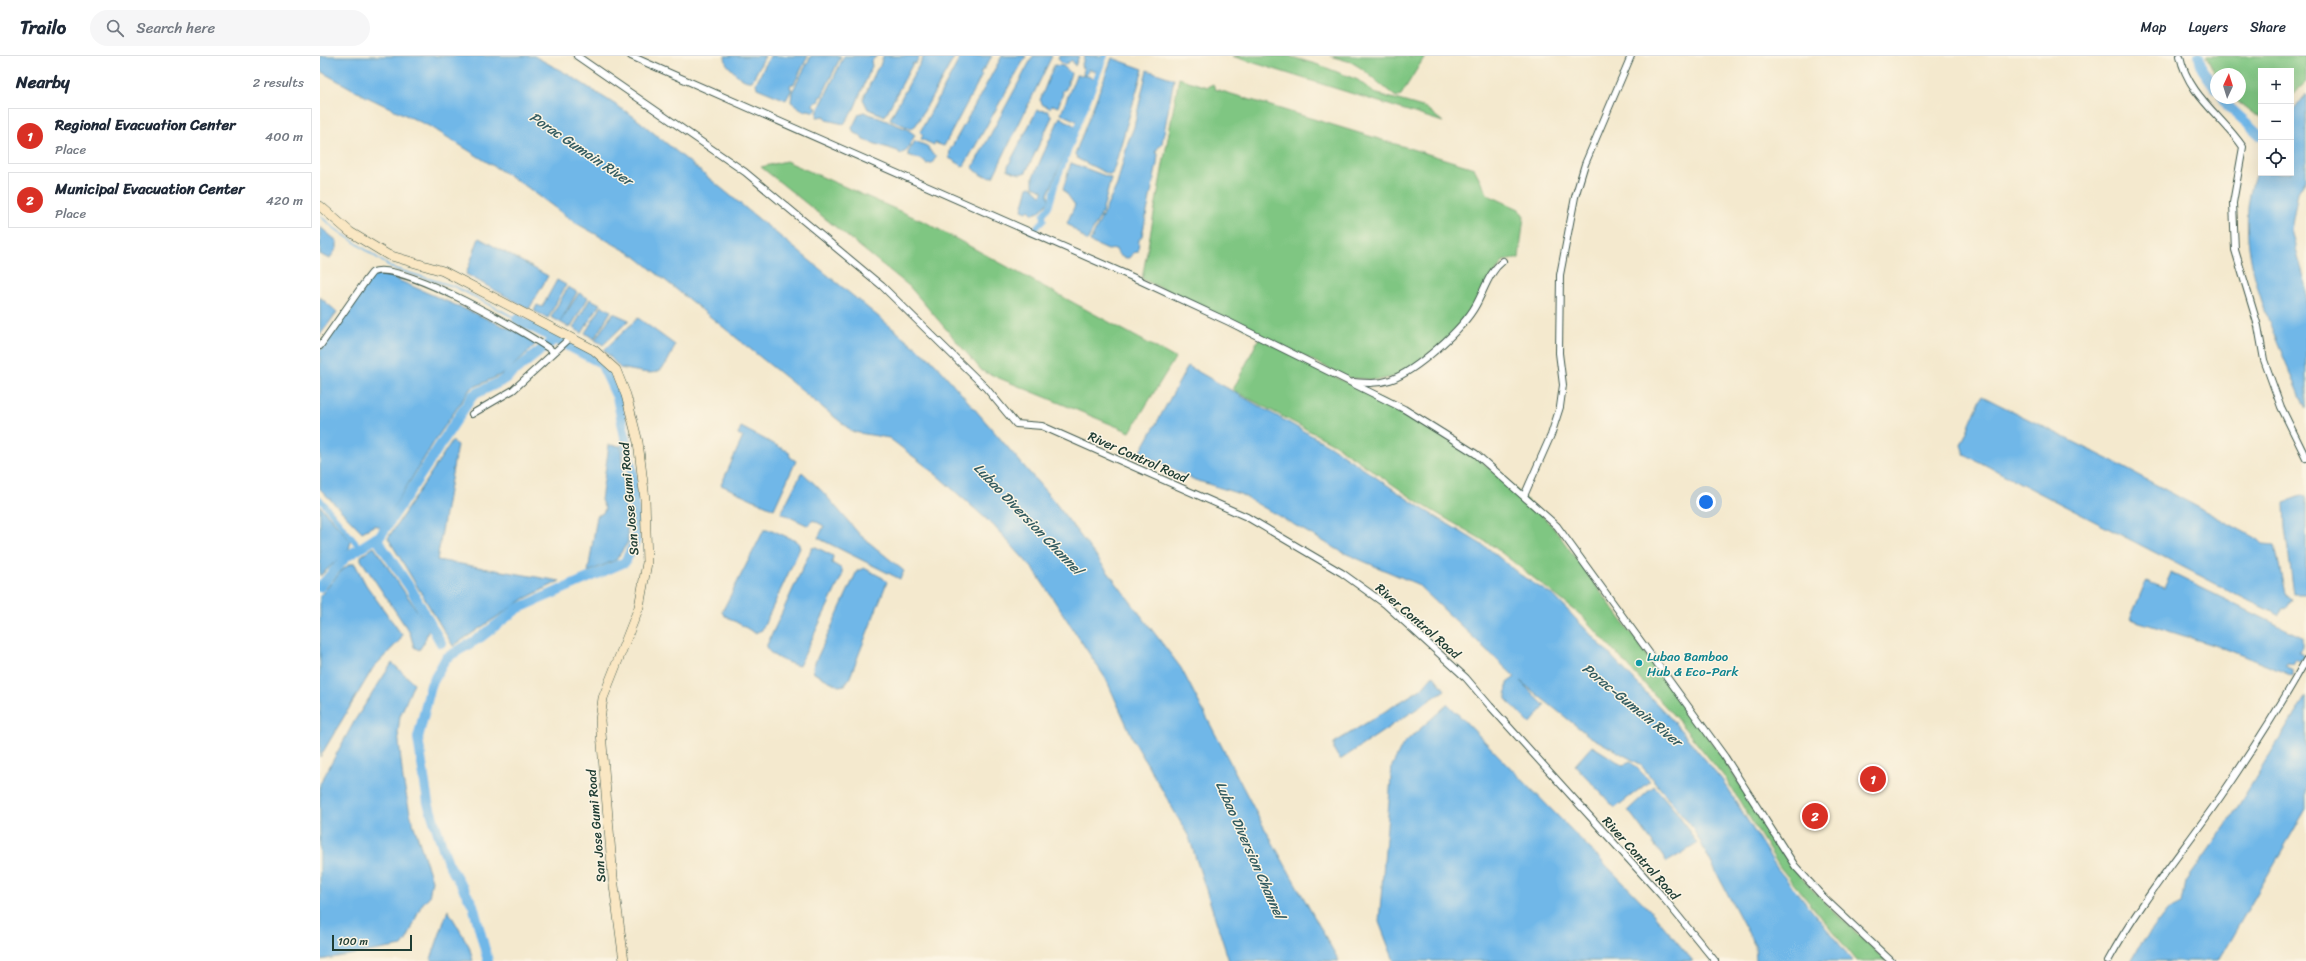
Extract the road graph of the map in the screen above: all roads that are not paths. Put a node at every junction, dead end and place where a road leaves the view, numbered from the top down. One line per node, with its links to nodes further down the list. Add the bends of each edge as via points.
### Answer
1 (577, 56): 16 (street, River Control Road, via 744,172 882,286 986,388 1016,424 1042,426 1247,517 1342,573 1385,604 1466,678 1660,895)
2 (631, 56): 10 (street, via 1139,280)
3 (1631, 56): 13 (street, via 1585,164 1575,197 1560,275 1559,353 1563,385 1560,408)
4 (2180, 56): 12 (street, via 2182,65 2201,100 2243,147 2233,203 2235,250 2258,326 2264,360 2281,407)
5 (320, 206): 7 (street, San Jose Gumi Road, via 350,232 388,255 443,271)
6 (1503, 261): 10 (street, via 1493,269 1476,306 1449,339 1402,375 1376,383)
7 (570, 338): 9 (street); 15 (street, San Jose Gumi Road, via 594,350 616,370 626,395 638,442 645,499 647,563 639,607 603,698 600,720 613,878)
8 (320, 346): 9 (street, via 367,279 373,272 384,271 438,287 536,339)
9 (554, 352): 11 (street, via 513,390)
10 (1350, 382): 13 (street, via 1404,409 1476,454)
11 (472, 414)
12 (2306, 458)
13 (1524, 496): 17 (street, via 1557,526 1725,757 1795,866 1824,898)
14 (2306, 660): 18 (street, via 2281,707 2126,928)
15 (624, 961)
16 (1715, 961)
17 (1891, 961)
18 (2108, 961)

